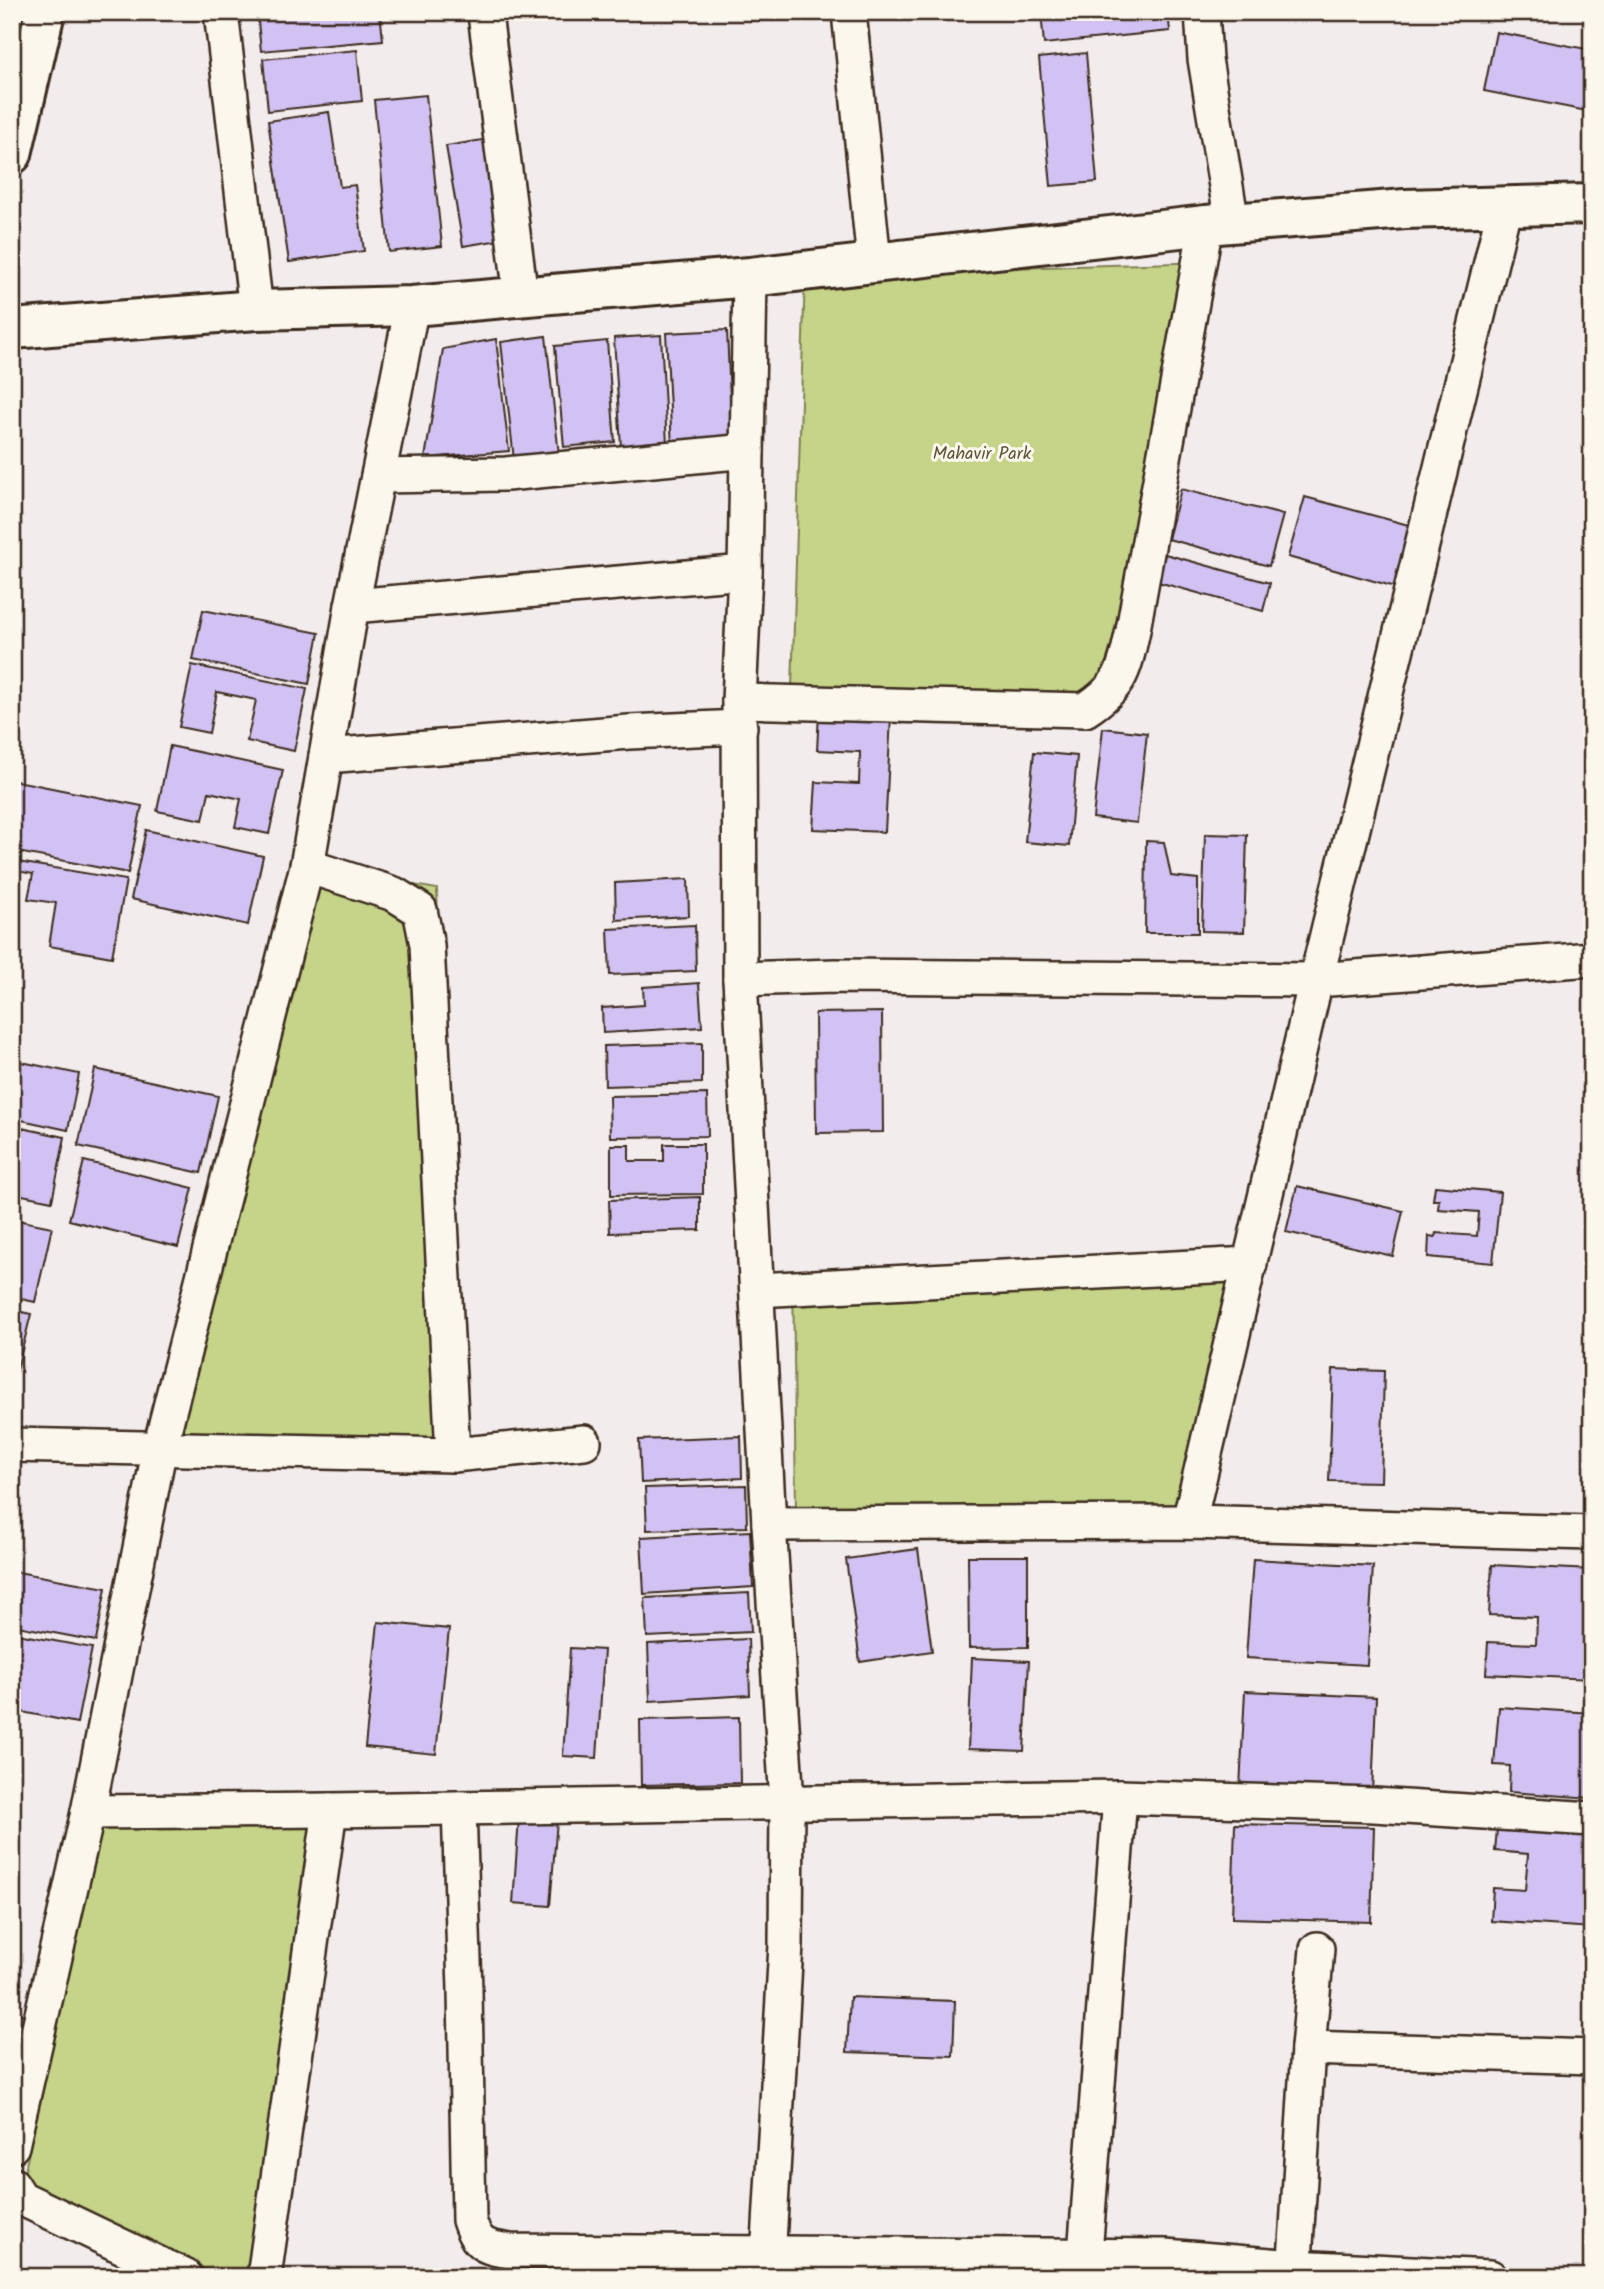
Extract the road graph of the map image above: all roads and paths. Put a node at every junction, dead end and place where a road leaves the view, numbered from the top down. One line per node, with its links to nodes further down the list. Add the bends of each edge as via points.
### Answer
1 (45, 12): 6 (street)
2 (221, 12): 14 (street)
3 (849, 12): 10 (street)
4 (1202, 12): 9 (street)
5 (485, 14): 12 (street)
6 (12, 154)
7 (1592, 204): 8 (street)
8 (1505, 205): 9 (street); 25 (street)
9 (1219, 224): 10 (street); 20 (street, via 1124,670 1106,697 1085,710)
10 (874, 262): 11 (street)
11 (750, 277): 12 (street); 16 (street)
12 (521, 296): 13 (street)
13 (412, 306): 14 (street); 17 (street)
14 (256, 310): 15 (street)
15 (12, 329)
16 (747, 451): 17 (street, via 506,474); 18 (street)
17 (378, 477): 19 (street)
18 (745, 572): 19 (street); 20 (street)
19 (352, 606): 21 (street)
20 (739, 714): 21 (street, via 629,732); 24 (street)
21 (326, 756): 22 (street)
22 (307, 866): 30 (street); 31 (street, via 394,894 419,910 423,922)
23 (1592, 959): 25 (street)
24 (740, 979): 25 (street); 27 (street)
25 (1316, 980): 26 (street)
26 (1250, 1264): 27 (street); 32 (street)
27 (757, 1290): 33 (street)
28 (584, 1442): 31 (street)
29 (12, 1445): 30 (street)
30 (160, 1447): 31 (street); 39 (street)
31 (453, 1455)
32 (1189, 1522): 33 (street); 34 (street)
33 (769, 1524): 36 (street)
34 (1592, 1533)
35 (1120, 1797): 36 (street); 40 (street, via 1374,1805); 46 (street)
36 (788, 1802): 37 (street); 47 (street, via 786,1945)
37 (458, 1808): 38 (street); 47 (street, via 468,2220 474,2237 487,2248 510,2251)
38 (330, 1810): 39 (street); 50 (street)
39 (88, 1812): 44 (street)
40 (1592, 1819)
41 (1317, 1949): 42 (street)
42 (1308, 2048): 43 (street); 48 (street)
43 (1592, 2057)
44 (12, 2146)
45 (12, 2184): 49 (street, via 21,2198)
46 (1085, 2254): 47 (street); 48 (street, via 1166,2256)
47 (767, 2265)
48 (1295, 2272): 51 (street)
49 (186, 2277)
50 (264, 2277)
51 (1490, 2277)

